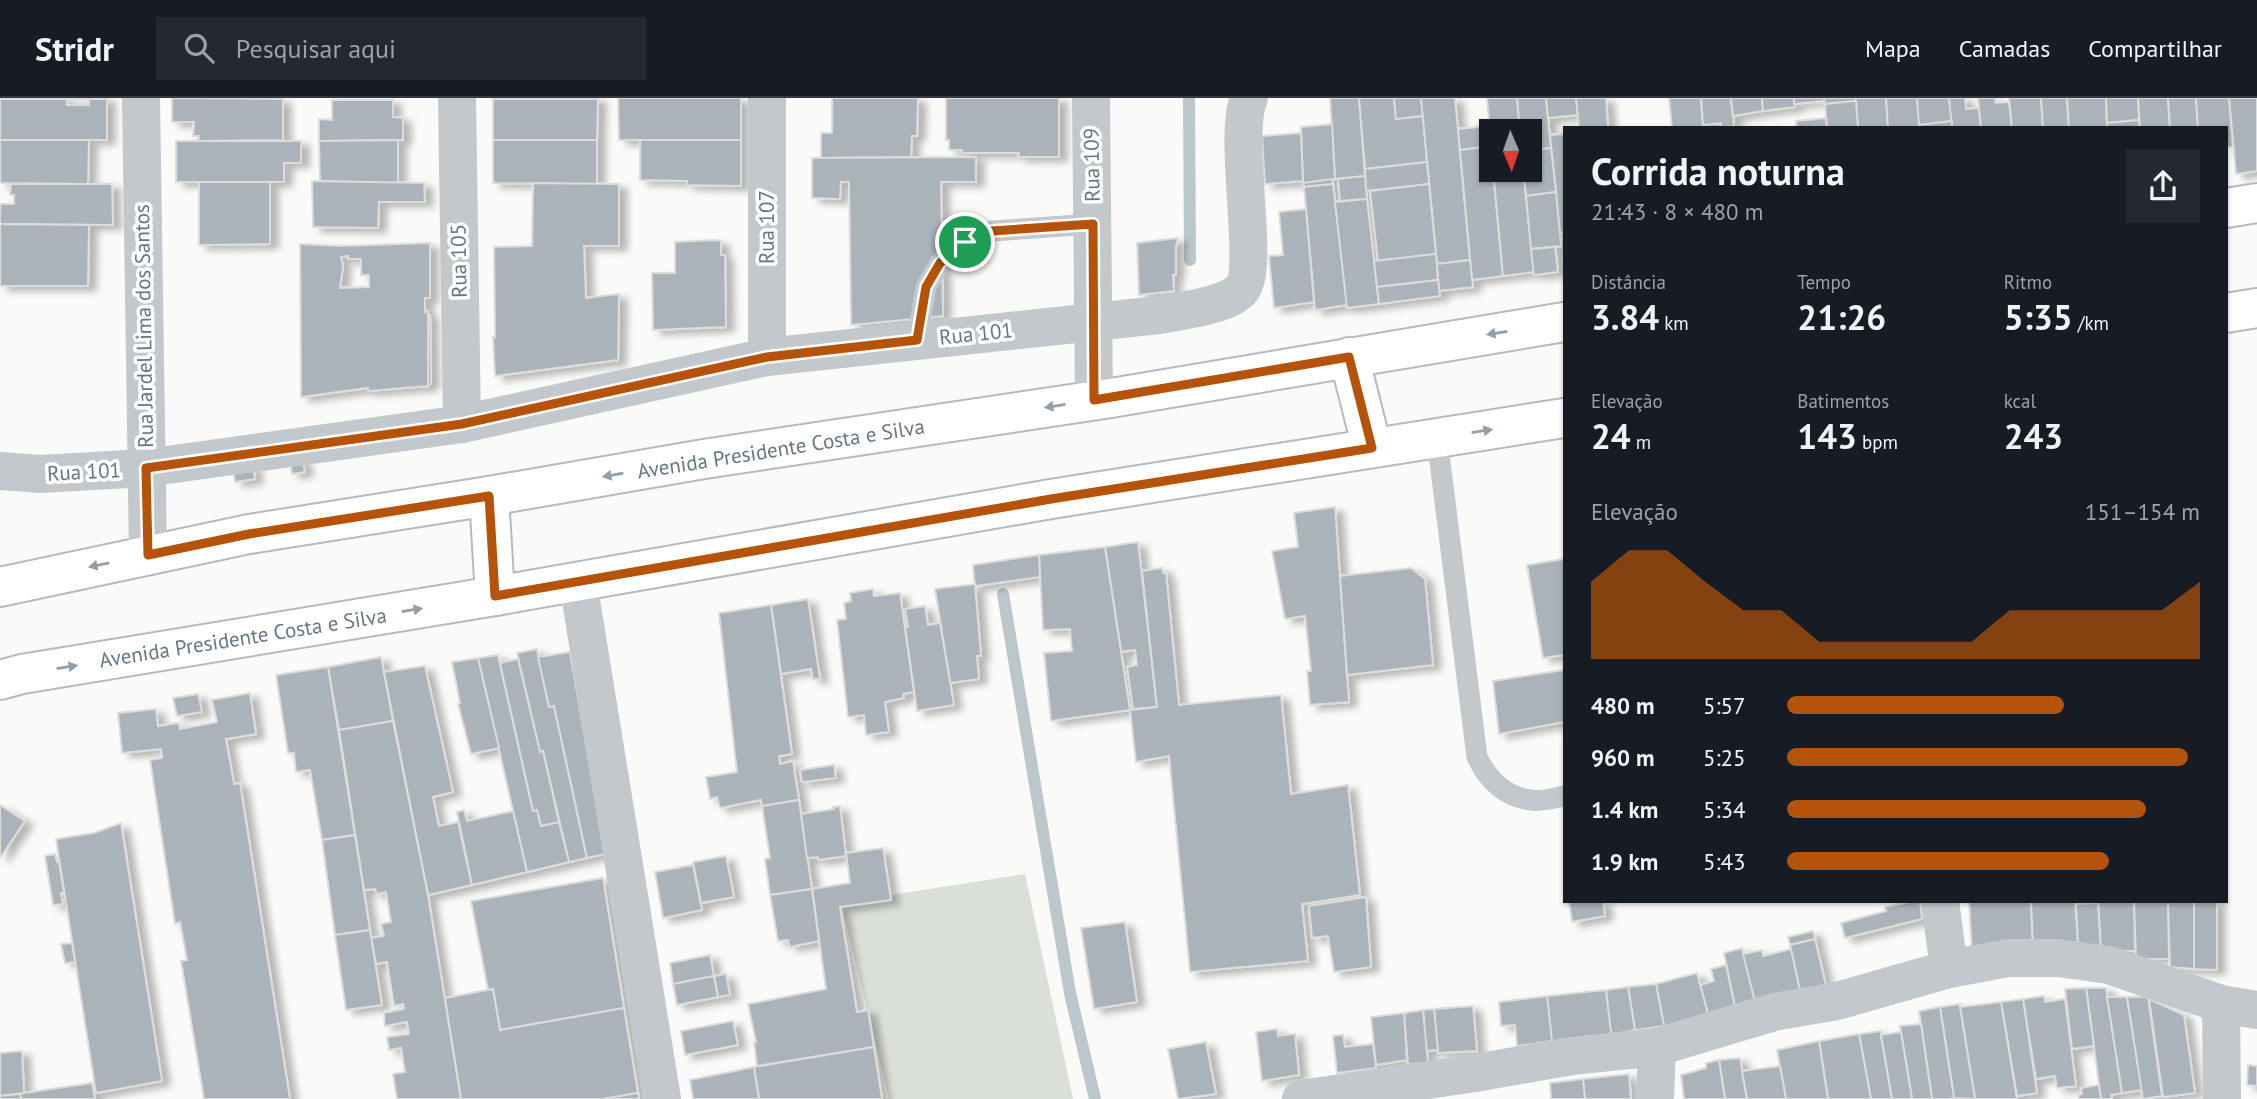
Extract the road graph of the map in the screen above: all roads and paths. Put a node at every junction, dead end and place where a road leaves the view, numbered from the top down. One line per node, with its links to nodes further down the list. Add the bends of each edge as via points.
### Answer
1 (141, 98): 21 (street, Rua Jardel Lima dos Santos)
2 (457, 98): 18 (street, Rua 105)
3 (767, 98): 14 (street, Rua 107)
4 (1091, 98): 8 (street, Rua 109)
5 (1250, 98): 11 (street, Rua 101, via 1243,126 1248,254 1243,288 1234,296 1184,310)
6 (2257, 204): 7 (main road)
7 (2228, 208)
8 (1093, 224): 11 (street, Rua 109); 13 (lane, via 992,231 965,242 940,263 926,287)
9 (2257, 308): 10 (main road)
10 (2228, 313)
11 (1093, 322): 13 (street, Rua 101); 16 (street, Rua 109)
12 (1563, 322): 15 (main road, Avenida Presidente Costa e Silva, one-way to 15)
13 (917, 340): 14 (street, Rua 101)
14 (767, 357): 18 (street, Rua 101)
15 (1349, 357): 16 (main road, Avenida Presidente Costa e Silva); 20 (main road)
16 (1094, 400): 23 (main road, Avenida Presidente Costa e Silva, one-way to 23)
17 (1563, 418): 19 (main road, Avenida Presidente Costa e Silva, one-way to 17)
18 (462, 424): 21 (street, Rua 101)
19 (1437, 438): 20 (main road, Avenida Presidente Costa e Silva); 29 (lane, via 1477,757 1486,775 1504,792 1532,801)
20 (1372, 448): 25 (main road, Avenida Presidente Costa e Silva)
21 (146, 468): 22 (street, Rua 101, via 40,474); 24 (street, Rua Jardel Lima dos Santos)
22 (0, 471)
23 (489, 496): 24 (main road, Avenida Presidente Costa e Silva); 27 (main road)
24 (148, 555): 26 (main road, Avenida Presidente Costa e Silva, one-way to 26)
25 (578, 582): 27 (main road, Avenida Presidente Costa e Silva); 34 (street)
26 (0, 587)
27 (495, 596): 28 (main road, Avenida Presidente Costa e Silva, one-way to 27)
28 (7, 681)
29 (1563, 796)
30 (1940, 903): 31 (street)
31 (1949, 969): 32 (street, via 2008,958 2058,958 2109,965); 33 (street, via 1837,1001 1774,1012)
32 (2239, 1007): 37 (street)
33 (1657, 1047): 35 (street); 36 (street)
34 (662, 1099)
35 (1301, 1099)
36 (1655, 1099)
37 (2222, 1099)

